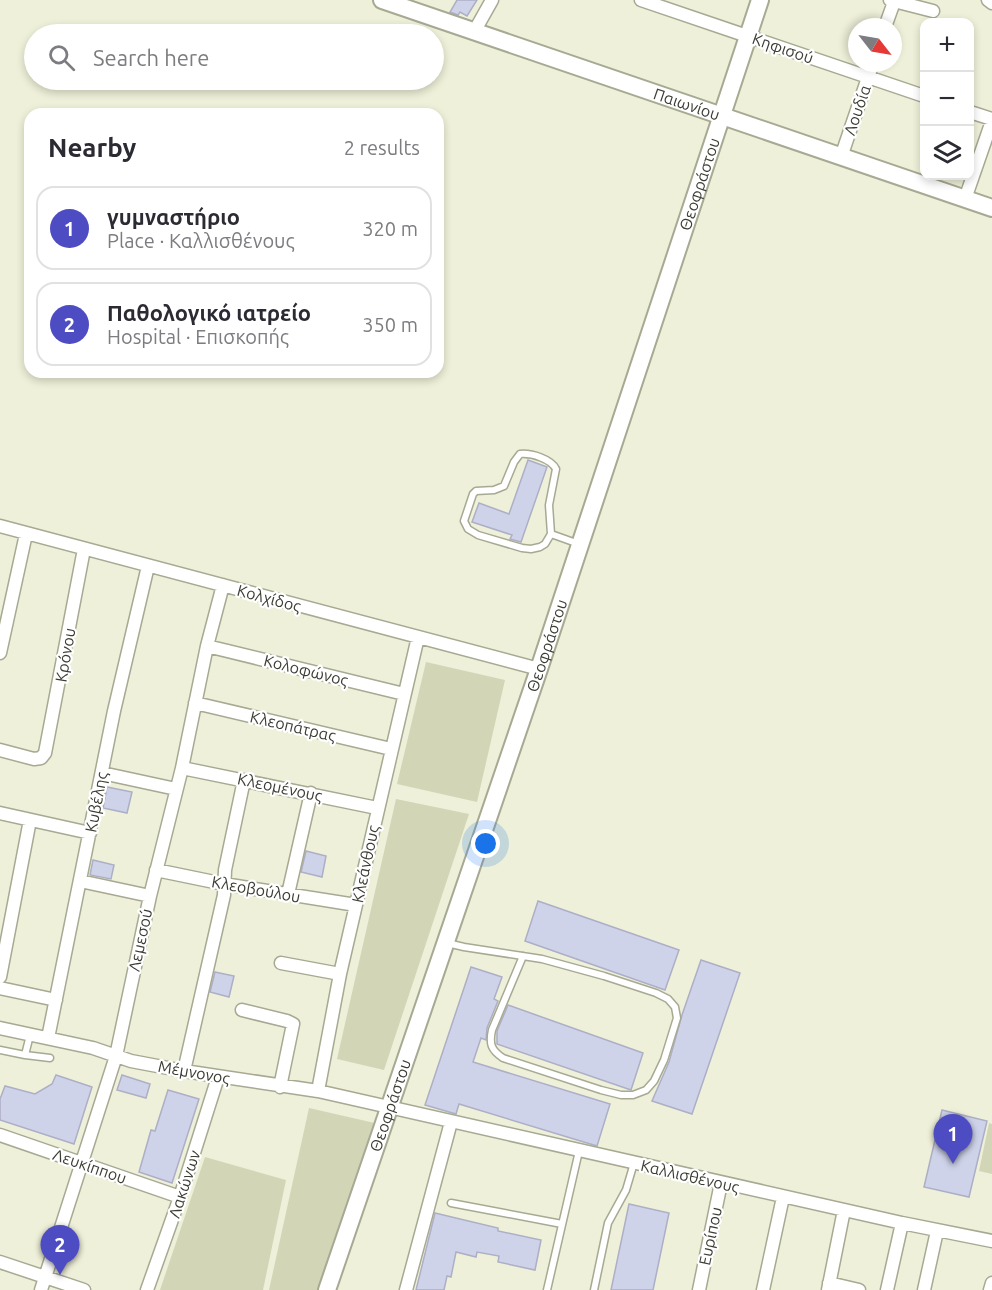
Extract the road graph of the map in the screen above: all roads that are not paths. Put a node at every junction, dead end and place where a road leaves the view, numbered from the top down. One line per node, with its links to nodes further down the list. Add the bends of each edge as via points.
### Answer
1 (382, 0): 8 (street, Παιωνίου)
2 (492, 0): 11 (street)
3 (641, 0): 12 (street, Κηφισού)
4 (760, 0): 12 (street, Θεοφράστου)
5 (988, 0): 7 (street)
6 (892, 1): 9 (street); 10 (street)
7 (992, 3)
8 (420, 6): 11 (street, Παιωνίου)
9 (933, 11)
10 (887, 18)
11 (474, 32): 17 (street, Παιωνίου)
12 (748, 36): 14 (street, Κηφισού); 17 (street, Θεοφράστου)
13 (870, 72): 14 (street, Λουδία)
14 (868, 77): 15 (street, Κηφισού); 19 (street, Λουδία)
15 (920, 95)
16 (974, 114): 18 (street)
17 (721, 116): 19 (street, Παιωνίου); 25 (street, Θεοφράστου)
18 (992, 120): 20 (street)
19 (841, 157): 20 (street, Παιωνίου)
20 (965, 199): 21 (street, Παιωνίου)
21 (992, 208)
22 (0, 526): 23 (street, Κολχίδος)
23 (26, 534): 26 (street, Κολχίδος); 31 (street)
24 (551, 534): 24 (lane, via 545,544 531,549 478,535 464,521 470,499 476,491 504,486 520,454 550,462 556,470 549,505); 25 (lane)
25 (580, 545): 32 (street, Θεοφράστου)
26 (84, 549): 27 (street, Κολχίδος); 36 (street, Κρόνου, via 47,748 41,758 33,759)
27 (148, 566): 28 (street, Κολχίδος); 38 (street, Κυβέλης)
28 (223, 585): 29 (street, Κολχίδος); 30 (street, Λεμεσού)
29 (418, 637): 32 (street, Κολχίδος); 33 (street, Κλεάνθους)
30 (207, 646): 33 (street, Κολοφώνος); 34 (street, Λεμεσού)
31 (0, 653)
32 (539, 669): 52 (street, Θεοφράστου)
33 (404, 694): 35 (street, Κλεάνθους)
34 (195, 703): 35 (street, Κλεοπάτρας); 37 (street, Λεμεσού)
35 (391, 749): 42 (street, Κλεάνθους)
36 (0, 750)
37 (182, 768): 39 (street, Κλεομένους); 40 (street, Λεμεσού)
38 (102, 773): 40 (street); 45 (street, Κυβέλης)
39 (244, 780): 41 (street, Κλεομένους); 48 (street)
40 (176, 789): 46 (street, Λεμεσού)
41 (311, 793): 42 (street, Κλεομένους); 49 (street)
42 (378, 808): 51 (street, Κλεάνθους)
43 (0, 813): 44 (street)
44 (30, 820): 45 (street); 56 (street)
45 (90, 833): 47 (street, Κυβέλης)
46 (156, 870): 48 (street, Κλεοβούλου); 50 (street, Λεμεσού)
47 (80, 881): 50 (street); 58 (street, Κυβέλης)
48 (224, 884): 49 (street, Κλεοβούλου); 67 (street)
49 (288, 894): 51 (street, Κλεοβούλου)
50 (150, 896): 65 (street, Λεμεσού)
51 (356, 905): 55 (street, Κλεάνθους)
52 (446, 942): 53 (lane); 71 (street, Θεοφράστου)
53 (522, 956): 53 (lane, via 492,1030 491,1047 495,1053 621,1095 646,1090 664,1060 677,1018 668,999 604,976)
54 (281, 963): 55 (street)
55 (340, 975): 70 (street, Κλεάνθους)
56 (0, 977)
57 (0, 988): 58 (street)
58 (56, 1000): 62 (street, Κυβέλης)
59 (242, 1010): 69 (street, via 293,1024)
60 (0, 1028): 61 (street, Μέμνονος)
61 (30, 1035): 62 (street, Μέμνονος); 64 (lane)
62 (48, 1038): 65 (street, Μέμνονος)
63 (0, 1050): 64 (lane)
64 (26, 1055): 66 (lane)
65 (116, 1056): 67 (street, Μέμνονος); 76 (street, Λεμεσού)
66 (50, 1058)
67 (184, 1071): 68 (street, Μέμνονος)
68 (218, 1077): 69 (street, Μέμνονος); 78 (street, Λακώνων)
69 (280, 1087): 70 (street, Μέμνονος)
70 (318, 1091): 71 (street, Μέμνονος)
71 (389, 1107): 72 (street, Καλλισθένους); 93 (street, Θεοφράστου)
72 (451, 1122): 74 (street, Καλλισθένους); 94 (street)
73 (0, 1135): 76 (street, Λευκίππου)
74 (580, 1150): 75 (street, Καλλισθένους); 83 (lane)
75 (634, 1163): 77 (street, Καλλισθένους); 96 (lane, via 626,1190 608,1223)
76 (83, 1164): 78 (street, Λευκίππου); 87 (street, Λεμεσού)
77 (721, 1183): 79 (street, Καλλισθένους); 97 (street, Ευρίπου)
78 (180, 1197): 92 (street, Λακώνων)
79 (783, 1197): 81 (street, Καλλισθένους); 98 (street)
80 (451, 1203): 83 (lane)
81 (844, 1210): 82 (street, Καλλισθένους); 89 (street)
82 (902, 1223): 84 (street, Καλλισθένους); 100 (street)
83 (562, 1224): 95 (lane)
84 (937, 1231): 85 (street, Καλλισθένους); 101 (street)
85 (992, 1242)
86 (0, 1262): 87 (street)
87 (46, 1277): 90 (street, Λεμεσού); 91 (street)
88 (992, 1283): 102 (street)
89 (829, 1287): 99 (street)
90 (41, 1290)
91 (84, 1290)
92 (147, 1290)
93 (327, 1290)
94 (406, 1290)
95 (547, 1290)
96 (594, 1290)
97 (699, 1290)
98 (763, 1290)
99 (859, 1290)
100 (887, 1290)
101 (924, 1290)
102 (990, 1290)

